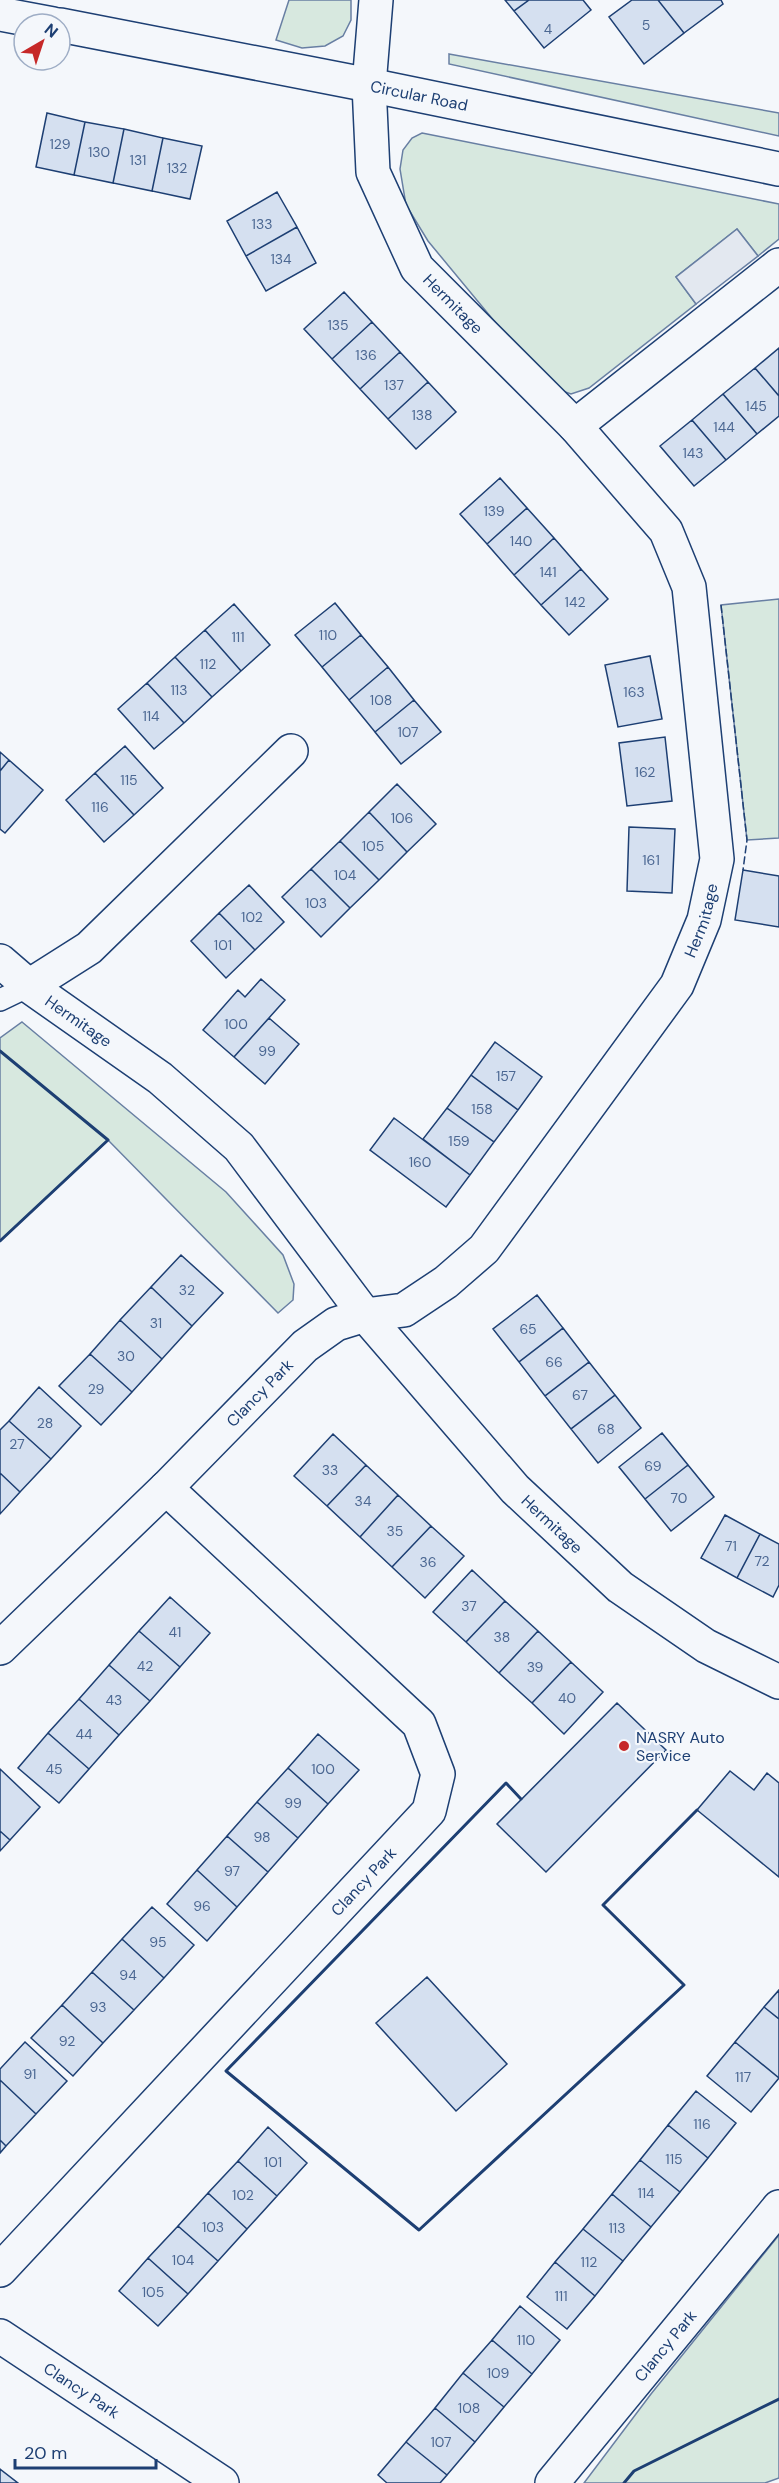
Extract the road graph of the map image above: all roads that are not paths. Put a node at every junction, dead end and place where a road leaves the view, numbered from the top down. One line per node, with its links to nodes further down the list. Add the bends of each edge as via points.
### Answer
1 (376, 0): 3 (street, Hermitage)
2 (72, 27): 3 (street, Circular Road)
3 (369, 85): 4 (street, Circular Road); 6 (street, Hermitage, via 373,171 417,268)
4 (779, 168)
5 (779, 265): 6 (street)
6 (575, 426): 11 (street, Hermitage, via 666,531 689,587 717,859 704,920 678,985 484,1249 446,1282 404,1310)
7 (291, 751): 9 (street, Hermitage, via 88,948)
8 (0, 961): 9 (street)
9 (29, 986): 10 (lane); 11 (street, Hermitage, via 160,1078 239,1147)
10 (0, 1000)
11 (365, 1315): 12 (street, Clancy Park, via 336,1324 305,1346); 14 (street, Hermitage, via 515,1488 620,1587 706,1646)
12 (166, 1488): 13 (street, Clancy Park); 16 (street, Clancy Park, via 419,1724 438,1774 429,1811)
13 (0, 1648)
14 (779, 1682)
15 (779, 2207): 19 (street, Clancy Park)
16 (0, 2270)
17 (0, 2336): 18 (street, Clancy Park)
18 (222, 2483)
19 (552, 2483)

